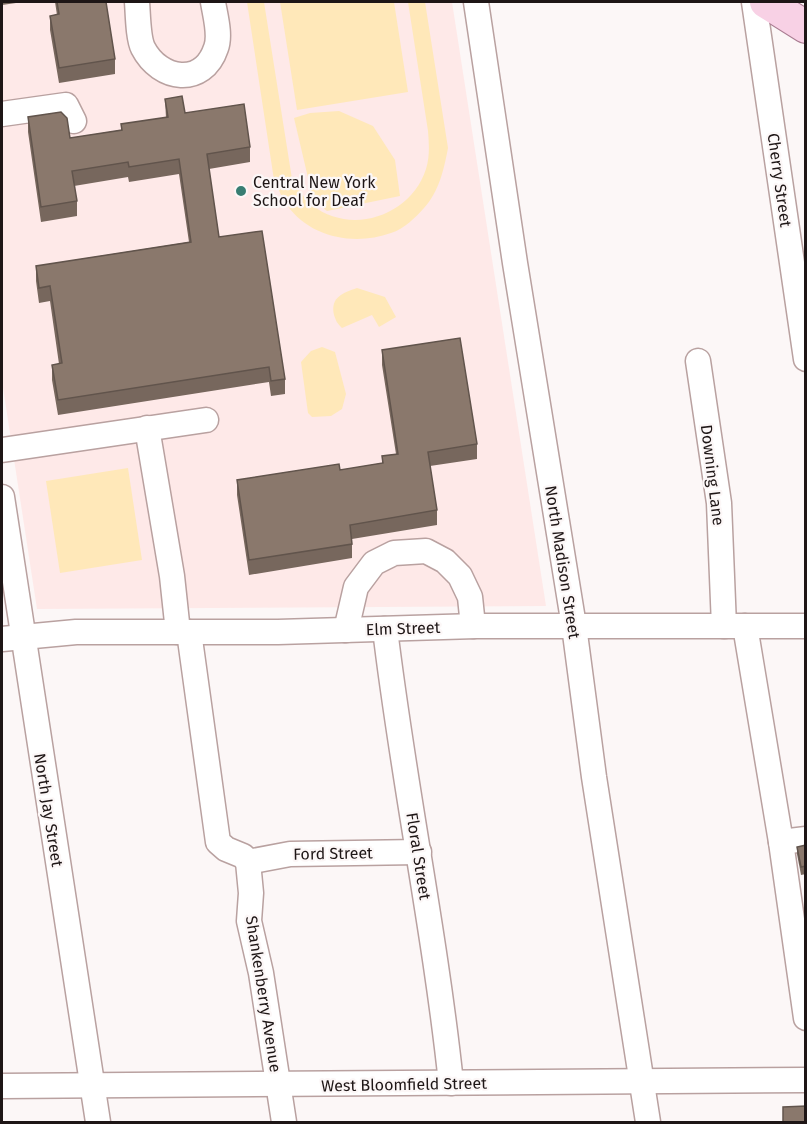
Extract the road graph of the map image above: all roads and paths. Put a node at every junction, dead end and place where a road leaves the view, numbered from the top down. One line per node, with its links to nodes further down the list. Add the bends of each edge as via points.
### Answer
1 (137, 2): 2 (street, via 142,46 162,69 189,76 202,69 216,50)
2 (213, 2)
3 (476, 2): 16 (street, North Madison Street)
4 (754, 2): 9 (street, Cherry Street)
5 (766, 2): 6 (main road)
6 (806, 27)
7 (2, 114): 8 (street, via 66,105)
8 (74, 121)
9 (806, 359)
10 (698, 362): 17 (street, Downing Lane)
11 (207, 420): 12 (street)
12 (147, 428): 13 (street); 21 (street)
13 (2, 450)
14 (2, 497): 22 (street, North Jay Street)
15 (473, 626): 16 (street, Elm Street); 19 (street, Elm Street); 20 (street, via 470,597 460,576 445,561 426,551 394,553 374,563 356,586)
16 (574, 626): 17 (street, Elm Street); 29 (street, North Madison Street)
17 (734, 626): 18 (street, Elm Street); 24 (street, Downing Lane)
18 (806, 626)
19 (385, 629): 20 (street, Elm Street); 25 (street, Floral Street)
20 (346, 630): 21 (street, Elm Street)
21 (183, 632): 22 (street, Elm Street, via 76,632); 26 (street, via 218,842)
22 (12, 638): 32 (street, North Jay Street)
23 (806, 839): 24 (street)
24 (781, 843): 27 (street, Downing Lane)
25 (419, 852): 26 (street, Ford Street, via 290,854); 31 (street, Floral Street)
26 (248, 862): 33 (street, Shankenberry Avenue, via 249,921)
27 (799, 918): 28 (street, Downing Lane)
28 (806, 1018)
29 (641, 1080): 30 (street, West Bloomfield Street); 31 (street, West Bloomfield Street); 37 (street, North Madison Street)
30 (806, 1080)
31 (451, 1083): 33 (street, West Bloomfield Street)
32 (92, 1085): 33 (street, West Bloomfield Street); 34 (street, West Bloomfield Street); 35 (street, North Jay Street)
33 (278, 1085): 36 (street, Shankenberry Avenue)
34 (2, 1086)
35 (98, 1122)
36 (284, 1122)
37 (648, 1122)

